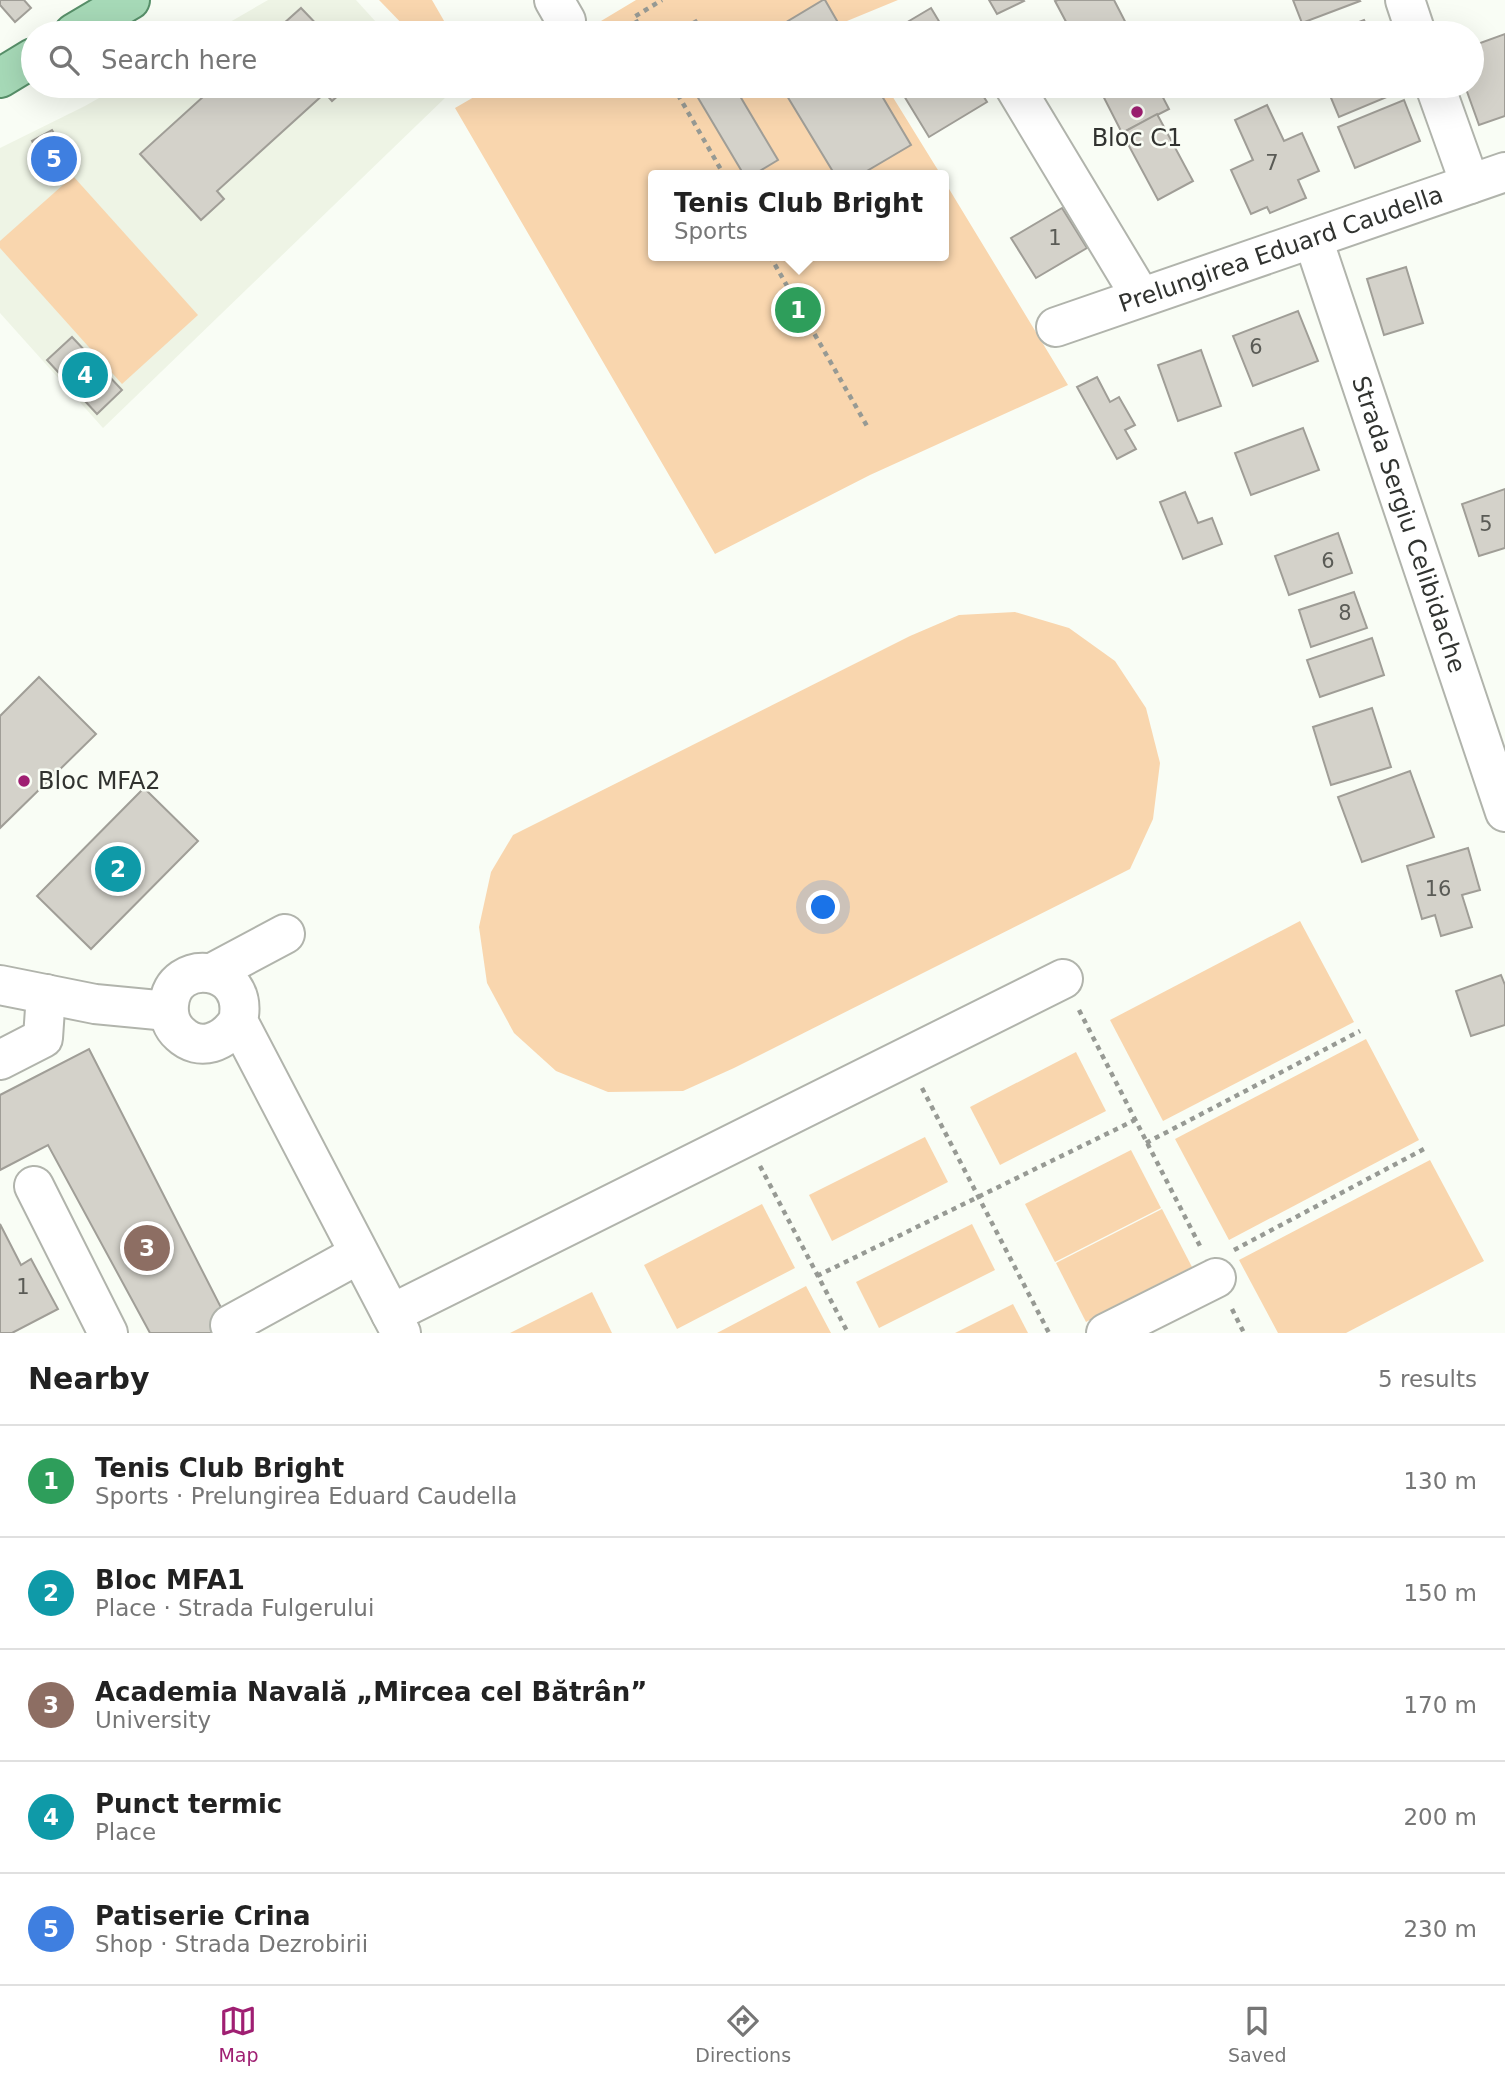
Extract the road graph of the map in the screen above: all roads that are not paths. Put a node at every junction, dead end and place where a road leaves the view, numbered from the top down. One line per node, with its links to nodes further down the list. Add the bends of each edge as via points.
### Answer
1 (130, 0): 3 (main road)
2 (1405, 0): 4 (street)
3 (94, 21)
4 (1412, 21)
5 (21, 65): 6 (main road)
6 (0, 78)
7 (1021, 98): 11 (street)
8 (1442, 98): 9 (street)
9 (1487, 178): 10 (street, Prelungirea Eduard Caudella)
10 (1312, 239): 11 (street, Prelungirea Eduard Caudella); 13 (street, Strada Sergiu Celibidache)
11 (1142, 297): 12 (street, Prelungirea Eduard Caudella)
12 (1056, 327)
13 (1505, 811)
14 (285, 934): 16 (street)
15 (0, 959): 18 (street, via 4,965)
16 (212, 973): 20 (street, via 180,981 173,989); 21 (street, via 223,977 239,997)
17 (1063, 979): 26 (street, via 745,1137)
18 (0, 984): 19 (street)
19 (46, 994): 20 (street); 22 (street, via 43,1038)
20 (168, 1011): 21 (street, via 176,1031 197,1043 221,1040)
21 (238, 1021): 24 (street)
22 (0, 1060)
23 (34, 1186): 28 (street)
24 (359, 1254): 26 (street); 27 (street)
25 (1212, 1271): 29 (street)
26 (396, 1324)
27 (230, 1325)
28 (97, 1329)
29 (1107, 1333)

